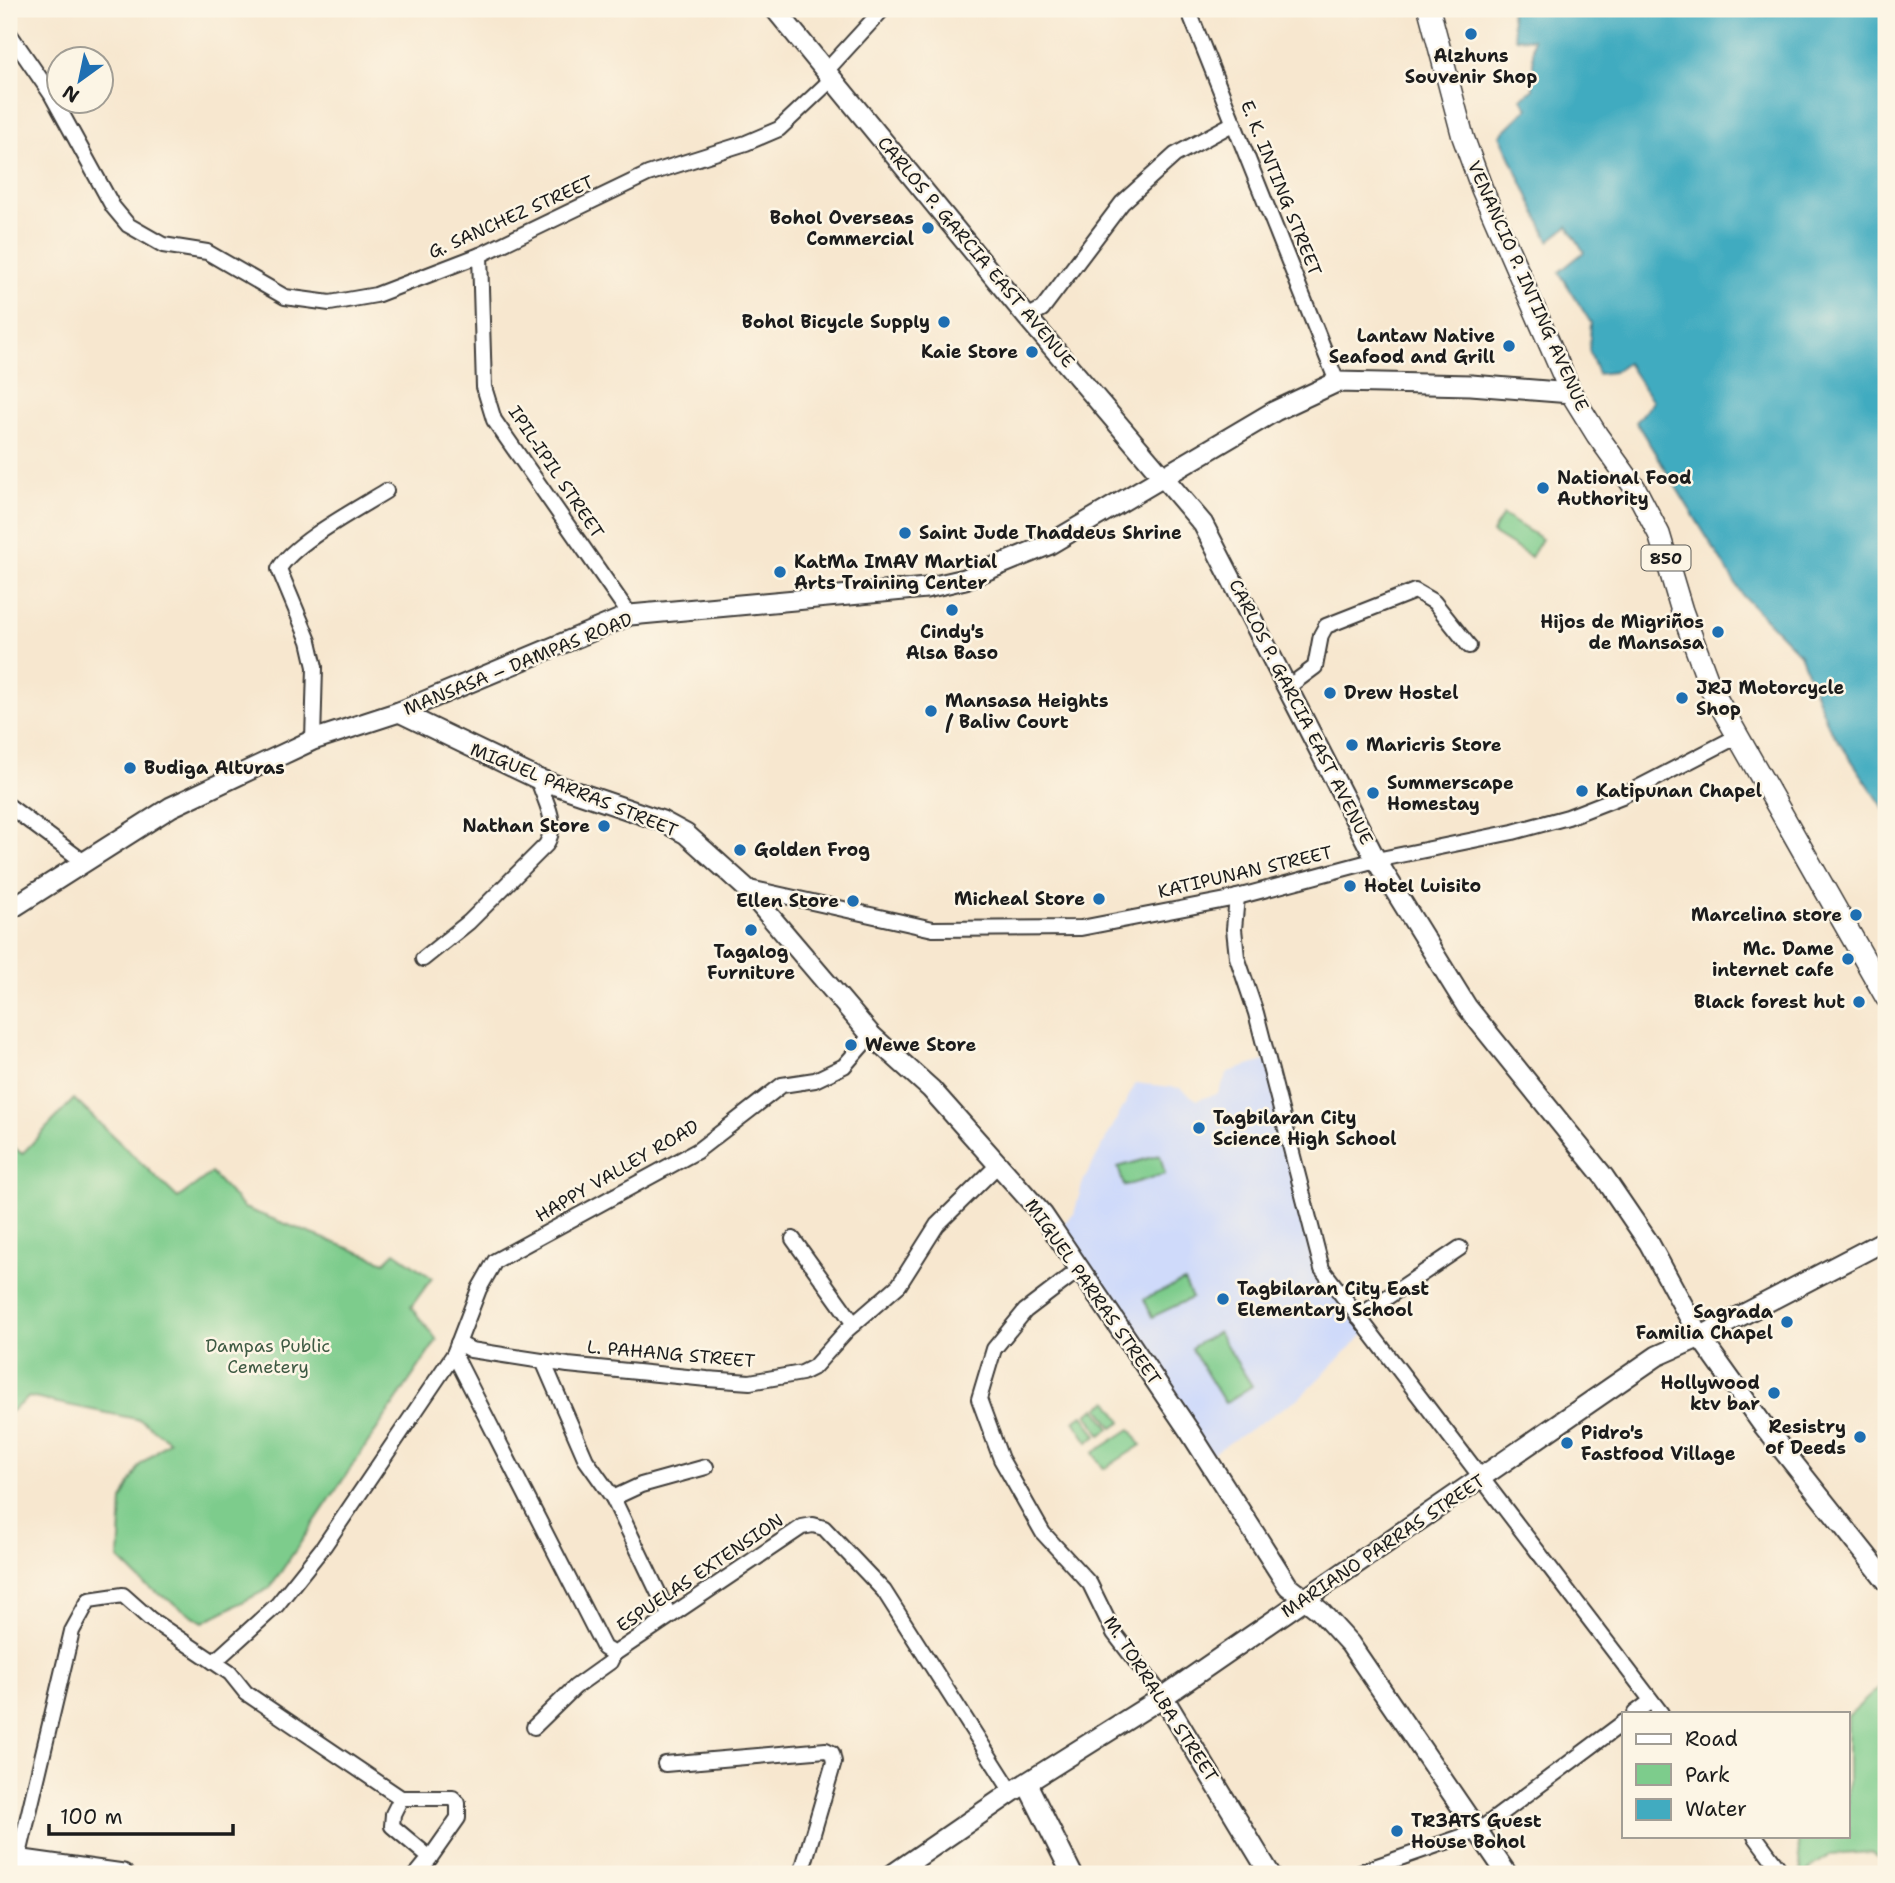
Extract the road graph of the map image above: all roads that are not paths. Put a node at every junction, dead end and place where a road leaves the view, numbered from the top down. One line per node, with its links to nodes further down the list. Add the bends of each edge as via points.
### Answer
1 (775, 9): 6 (main road, CARLOS P. GARCIA EAST AVENUE)
2 (883, 9): 6 (street, G. SANCHEZ STREET)
3 (1188, 9): 7 (street, E. K. INTING STREET)
4 (1429, 9): 11 (main road, VENANCIO P. INTING AVENUE / 850, via 1463,137 1482,189)
5 (9, 33): 8 (street, G. SANCHEZ STREET, via 51,94 113,207 128,225 163,245 207,253 285,297 330,303 376,295)
6 (830, 74): 8 (street, G. SANCHEZ STREET, via 779,128 746,144 648,174); 9 (main road, CARLOS P. GARCIA EAST AVENUE)
7 (1234, 123): 9 (street, via 1175,155 1122,203 1042,309); 10 (street, E. K. INTING STREET)
8 (480, 256): 14 (street, IPIL-IPIL STREET, via 484,387 494,420)
9 (1027, 317): 12 (main road, CARLOS P. GARCIA EAST AVENUE)
10 (1337, 382): 11 (main road, MANSASA – DAMPAS ROAD); 12 (main road, MANSASA – DAMPAS ROAD, via 1275,411)
11 (1571, 393): 18 (main road, VENANCIO P. INTING AVENUE / 850, via 1635,488 1659,534 1711,689)
12 (1163, 477): 14 (main road, MANSASA – DAMPAS ROAD, via 1048,545 965,579 926,588); 16 (main road, CARLOS P. GARCIA EAST AVENUE, via 1203,524)
13 (386, 491): 19 (street, via 299,547 279,569 315,667)
14 (630, 615): 17 (main road, MANSASA – DAMPAS ROAD)
15 (1469, 646): 16 (street, via 1434,602 1415,591 1326,626 1315,667)
16 (1288, 687): 22 (main road, CARLOS P. GARCIA EAST AVENUE)
17 (399, 712): 19 (main road, MANSASA – DAMPAS ROAD); 20 (main road, MIGUEL PARRAS STREET)
18 (1736, 737): 22 (street, KATIPUNAN STREET, via 1622,796 1568,817); 28 (main road, VENANCIO P. INTING AVENUE / 850)
19 (313, 740): 23 (main road, MANSASA – DAMPAS ROAD, via 171,807)
20 (538, 779): 24 (main road, MIGUEL PARRAS STREET, via 662,821 686,834); 27 (street, via 554,820 554,832 546,845 469,922)
21 (9, 806): 23 (street)
22 (1376, 860): 25 (street, KATIPUNAN STREET); 37 (main road, CARLOS P. GARCIA EAST AVENUE, via 1467,1007 1604,1177 1649,1243)
23 (84, 862): 26 (main road, MANSASA – DAMPAS ROAD)
24 (745, 887): 25 (street, KATIPUNAN STREET, via 933,929 1081,928); 29 (main road, MIGUEL PARRAS STREET)
25 (1237, 897): 35 (street, via 1237,957 1256,1013 1322,1269)
26 (9, 910)
27 (423, 959)
28 (1886, 997)
29 (871, 1035): 30 (main road, MIGUEL PARRAS STREET, via 931,1089); 38 (street, HAPPY VALLEY ROAD, via 844,1066 816,1080 782,1085 697,1151 495,1261)
30 (1000, 1163): 34 (main road, MIGUEL PARRAS STREET); 36 (street, L. PAHANG STREET, via 937,1225 900,1286)
31 (793, 1239): 36 (street)
32 (1886, 1240): 37 (main road, MARIANO PARRAS STREET)
33 (1460, 1248): 35 (street)
34 (1080, 1269): 44 (main road, MIGUEL PARRAS STREET, via 1288,1586); 48 (street, M. TORRALBA STREET, via 1025,1311 994,1349 979,1399 1001,1458 1043,1533 1090,1584 1114,1633)
35 (1358, 1317): 41 (street)
36 (854, 1324): 39 (street, L. PAHANG STREET, via 814,1367 772,1380 707,1379)
37 (1700, 1337): 41 (main road, MARIANO PARRAS STREET, via 1657,1356); 43 (main road, CARLOS P. GARCIA EAST AVENUE)
38 (456, 1349): 39 (street, L. PAHANG STREET); 46 (street, ESPUELAS EXTENSION, via 604,1648); 47 (street, HAPPY VALLEY ROAD, via 324,1546 276,1605)
39 (543, 1361): 42 (street, via 586,1460)
40 (705, 1467): 42 (street)
41 (1480, 1480): 44 (main road, MARIANO PARRAS STREET); 49 (street)
42 (613, 1497): 45 (street)
43 (1886, 1580)
44 (1305, 1599): 48 (main road, MARIANO PARRAS STREET); 57 (main road, MIGUEL PARRAS STREET, via 1350,1644)
45 (668, 1615): 46 (street, ESPUELAS EXTENSION); 55 (street, ESPUELAS EXTENSION, via 802,1527 824,1528 884,1591)
46 (614, 1654): 53 (street)
47 (214, 1662): 56 (street, via 246,1693); 59 (street, via 123,1595 89,1600 72,1631)
48 (1163, 1697): 55 (main road, MARIANO PARRAS STREET); 66 (main road, M. TORRALBA STREET)
49 (1651, 1701): 50 (street); 51 (street)
50 (1636, 1712)
51 (1660, 1712)
52 (1622, 1723): 57 (street)
53 (534, 1727)
54 (664, 1764): 63 (street, via 832,1753 834,1762)
55 (1020, 1788): 64 (main road, MARIANO PARRAS STREET); 65 (main road)
56 (401, 1798): 60 (street, via 392,1826); 60 (street, via 453,1798 458,1803 458,1818)
57 (1478, 1831): 67 (street); 68 (main road, MIGUEL PARRAS STREET)
58 (1756, 1838): 69 (street)
59 (13, 1858): 61 (main road)
60 (430, 1858): 62 (street)
61 (123, 1874)
62 (418, 1874)
63 (801, 1874)
64 (893, 1874)
65 (1072, 1874)
66 (1270, 1874)
67 (1354, 1874)
68 (1507, 1874)
69 (1783, 1874)

